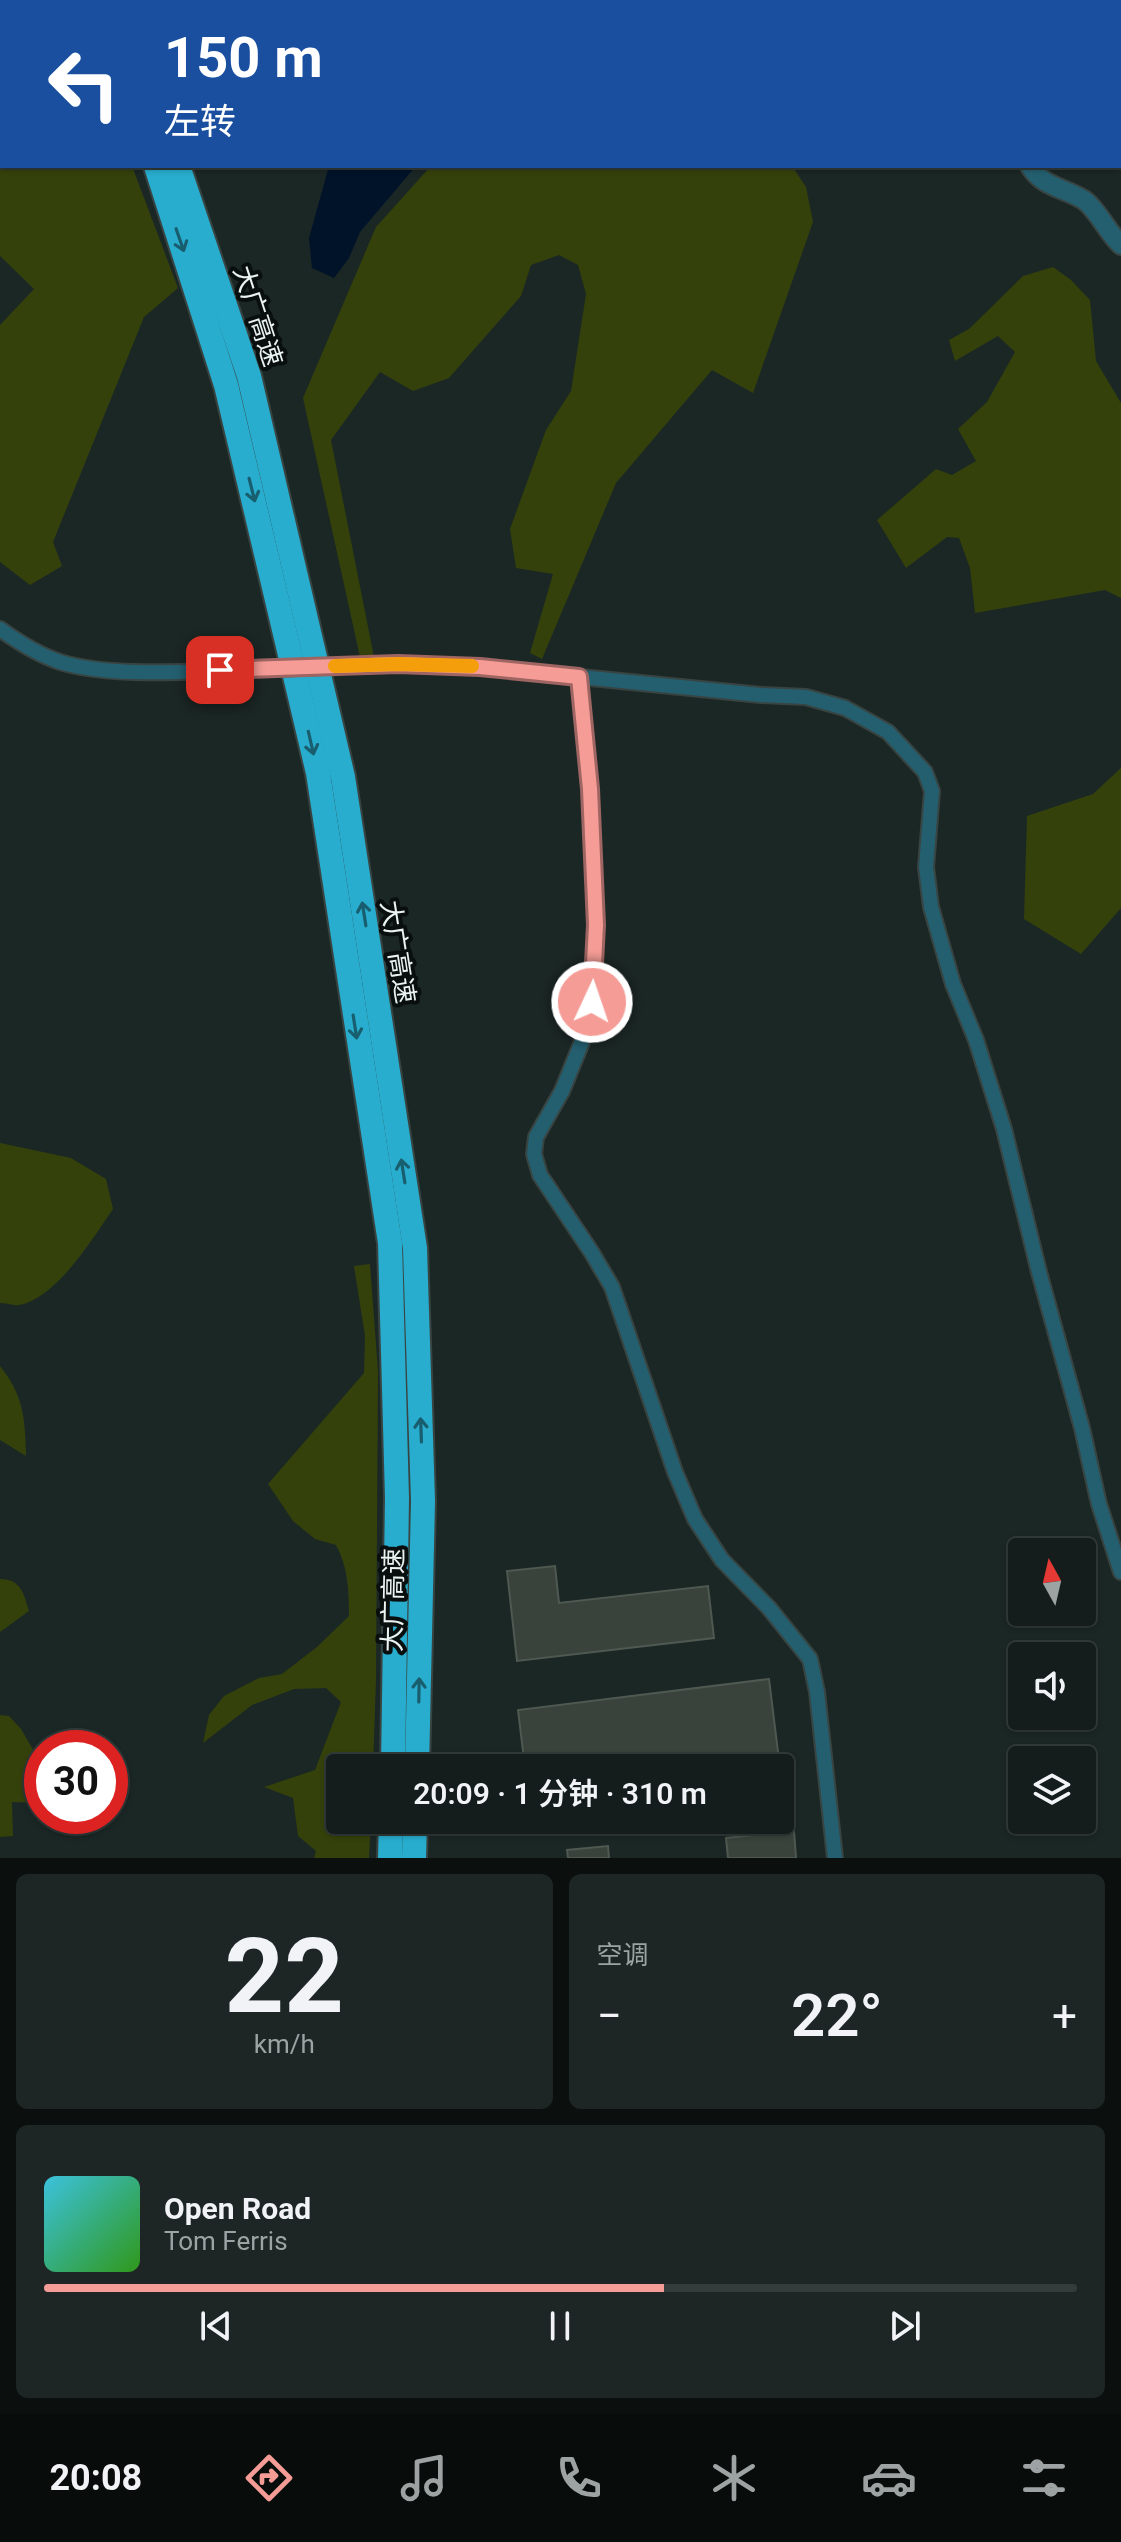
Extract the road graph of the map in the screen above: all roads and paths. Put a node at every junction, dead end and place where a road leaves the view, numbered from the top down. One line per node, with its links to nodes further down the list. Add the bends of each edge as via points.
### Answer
1 (157, 168): 8 (highway, 大广高速, one-way to 8, via 226,385 318,773 390,1243 397,1498)
2 (179, 168): 9 (highway, 大广高速, one-way to 2, via 423,1501 415,1248 343,777 249,376)
3 (1031, 168): 4 (street, via 1049,185 1086,201)
4 (1121, 245)
5 (0, 629): 6 (street, bridge, via 59,662 98,670 398,664)
6 (579, 677): 7 (street, via 806,697 845,708 888,732 925,772 932,791 926,867 931,907 1004,1129); 14 (street, via 596,925 592,1002 586,1032 536,1137 534,1154 540,1175 612,1287 695,1519 722,1560 810,1659)
7 (1121, 1572)
8 (393, 1754)
9 (417, 1754)
10 (391, 1834): 12 (highway)
11 (415, 1834): 13 (highway)
12 (390, 1858)
13 (414, 1858)
14 (835, 1858)

